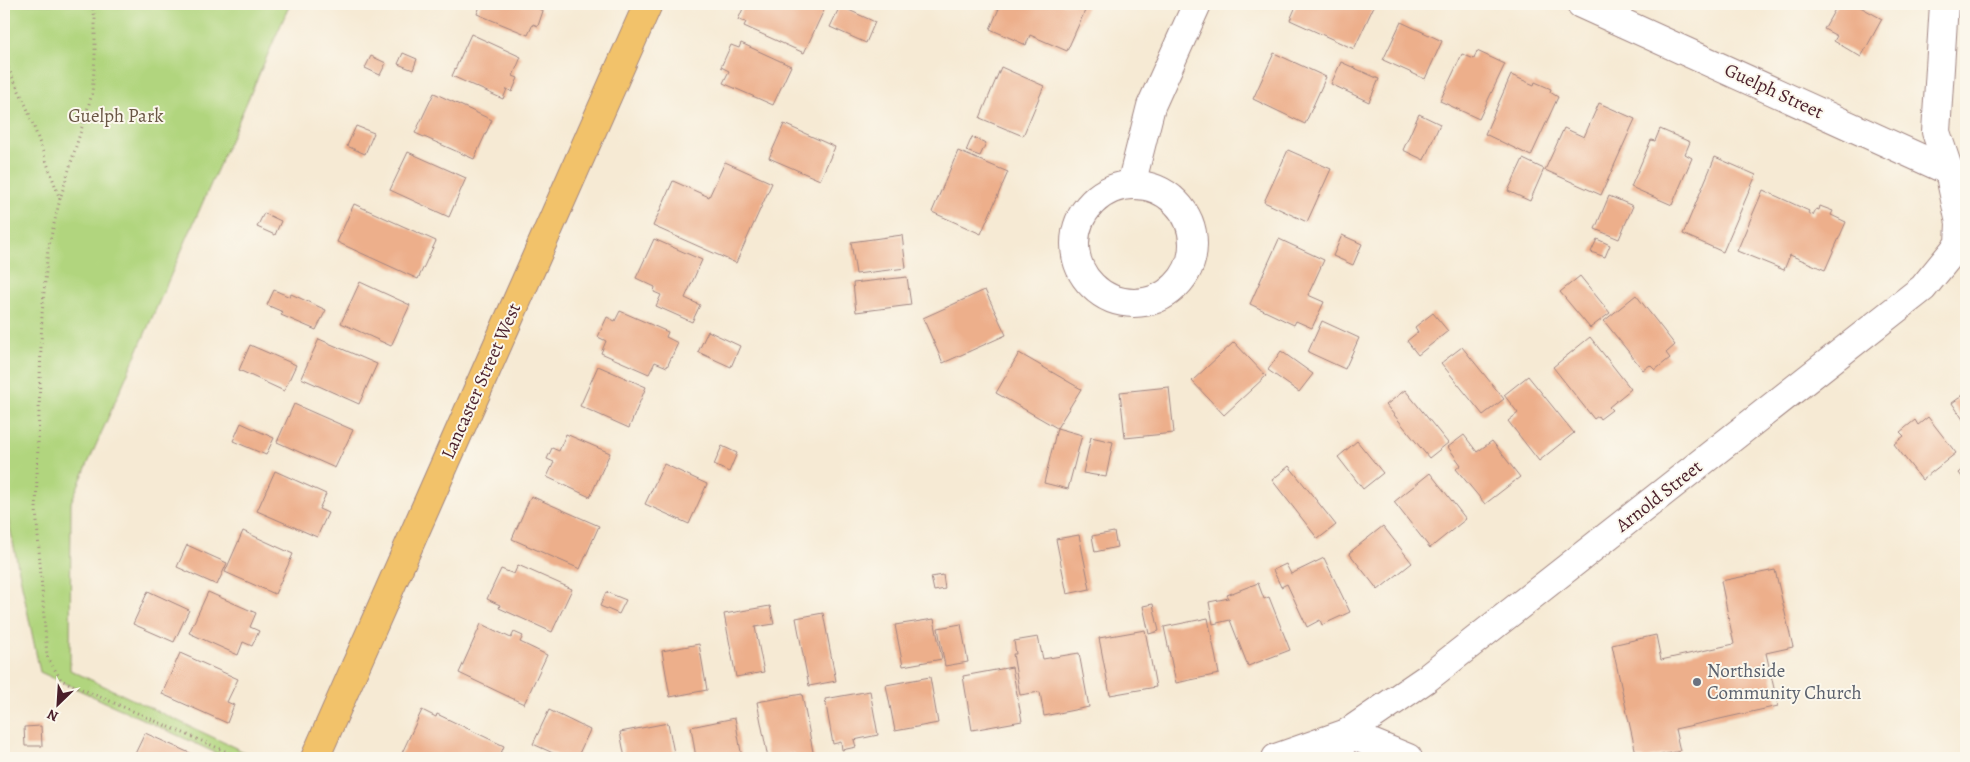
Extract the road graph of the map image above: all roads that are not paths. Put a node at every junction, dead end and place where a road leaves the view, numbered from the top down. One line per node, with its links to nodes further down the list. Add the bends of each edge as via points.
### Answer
1 (648, 4): 8 (main road, Lancaster Street West)
2 (1197, 4): 6 (street, via 1151,106)
3 (1581, 4): 5 (street, Guelph Street)
4 (1944, 4): 5 (street, Arnold Street, via 1936,132)
5 (1957, 175): 7 (street, Arnold Street, via 1959,244 1923,288 1426,679)
6 (1132, 185): 6 (street, via 1111,190 1094,200 1076,228 1074,249 1078,266 1090,284 1119,302 1140,303 1160,297 1176,285 1189,266 1193,246 1190,226 1168,196 1150,187)
7 (1347, 733): 9 (street, Arnold Street); 10 (street); 11 (street)
8 (315, 758)
9 (1276, 758)
10 (1336, 758)
11 (1408, 758)

